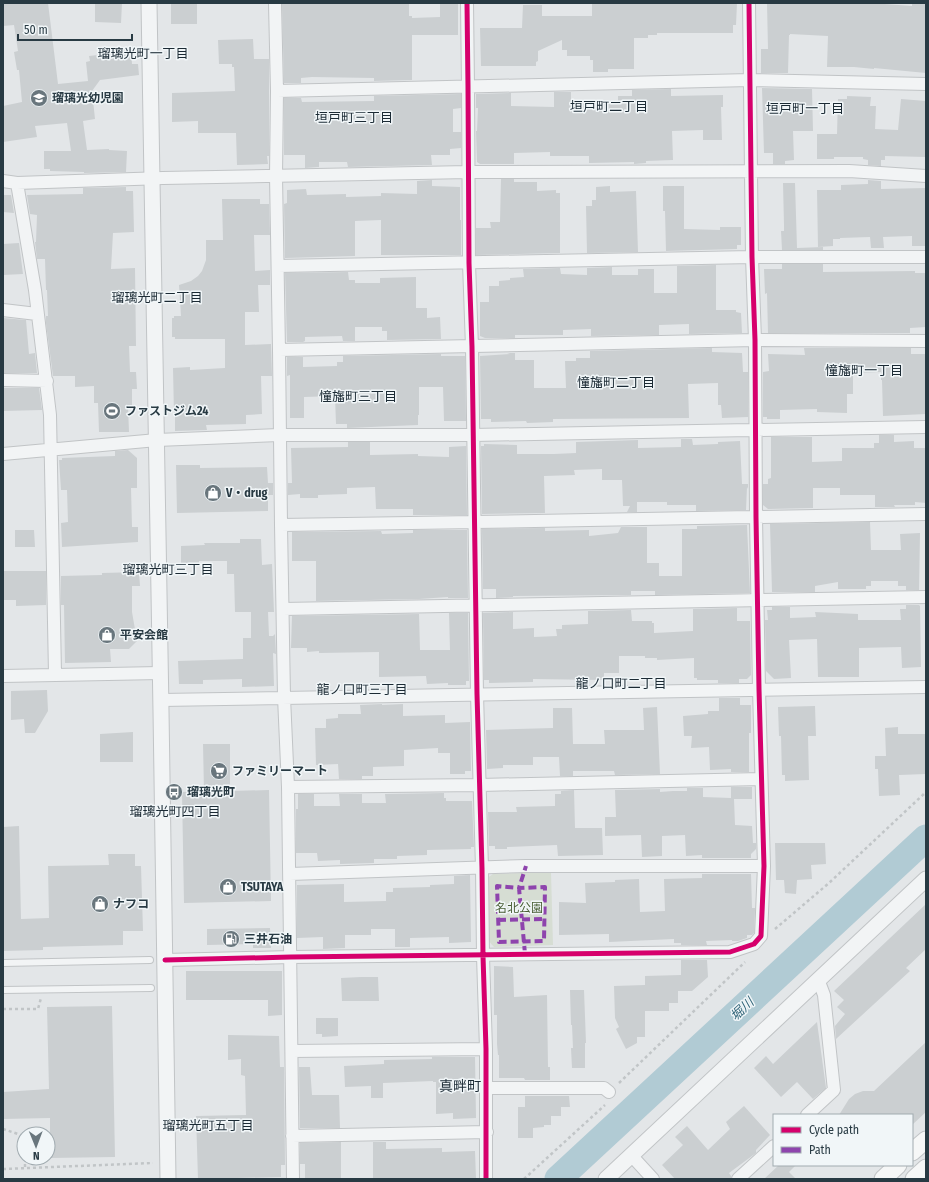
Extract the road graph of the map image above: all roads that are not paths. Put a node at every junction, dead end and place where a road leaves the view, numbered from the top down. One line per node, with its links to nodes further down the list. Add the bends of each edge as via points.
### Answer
1 (149, 3): 13 (street)
2 (275, 3): 8 (street)
3 (467, 3): 7 (street)
4 (749, 3): 5 (street)
5 (750, 80): 6 (street); 7 (street); 10 (street)
6 (926, 84)
7 (468, 87): 8 (street); 9 (street)
8 (277, 91): 11 (street)
9 (468, 172): 10 (street); 11 (street); 18 (street)
10 (751, 172): 12 (street, via 849,171); 16 (street)
11 (276, 176): 13 (street); 19 (street)
12 (926, 176)
13 (151, 178): 15 (street); 32 (street)
14 (3, 182): 15 (street)
15 (17, 183): 21 (street)
16 (752, 257): 17 (street); 18 (street); 22 (street)
17 (926, 257)
18 (469, 263): 19 (street); 24 (street)
19 (278, 266): 25 (street)
20 (3, 310): 21 (street)
21 (37, 314): 27 (street)
22 (755, 340): 23 (street); 24 (street); 29 (street)
23 (926, 341)
24 (472, 346): 25 (street); 30 (street)
25 (279, 350): 31 (street)
26 (3, 380): 27 (street)
27 (47, 381): 33 (street)
28 (926, 427): 29 (street)
29 (755, 430): 30 (street); 36 (street)
30 (473, 434): 31 (street); 37 (street)
31 (279, 435): 32 (street); 38 (street)
32 (156, 440): 33 (street); 43 (street)
33 (52, 449): 34 (street); 44 (street)
34 (3, 454)
35 (926, 514): 36 (street)
36 (756, 517): 37 (street); 40 (street)
37 (475, 522): 38 (street); 41 (street)
38 (280, 525): 42 (street)
39 (926, 597): 40 (street)
40 (758, 600): 41 (street); 47 (street)
41 (476, 606): 42 (street); 48 (street)
42 (283, 609): 49 (street)
43 (160, 673): 44 (street); 50 (street)
44 (56, 674): 45 (street)
45 (3, 676)
46 (926, 687): 47 (street)
47 (759, 689): 48 (street); 51 (street)
48 (477, 694): 49 (street); 52 (street)
49 (284, 697): 50 (street); 53 (street)
50 (161, 700): 60 (street)
51 (761, 779): 52 (street); 54 (street)
52 (480, 785): 53 (street); 55 (street)
53 (288, 787): 56 (street)
54 (764, 866): 55 (street); 58 (street, via 761,936 754,944 730,952)
55 (482, 868): 56 (street); 58 (street)
56 (290, 874): 59 (street)
57 (926, 879): 62 (street)
58 (483, 956): 59 (street); 65 (street)
59 (291, 957): 60 (street); 66 (street)
60 (157, 960): 61 (lane); 78 (street)
61 (3, 963)
62 (818, 979): 69 (street, via 824,995 834,1090); 75 (street)
63 (151, 988): 64 (lane)
64 (3, 990)
65 (486, 1049): 66 (street); 67 (street)
66 (292, 1051): 71 (street)
67 (486, 1088): 68 (street, via 604,1088); 70 (street)
68 (609, 1092)
69 (808, 1114)
70 (487, 1132): 71 (street); 80 (street)
71 (292, 1136): 79 (street)
72 (926, 1140): 74 (main road)
73 (773, 1147): 83 (street)
74 (913, 1151)
75 (631, 1155): 81 (street); 82 (street)
76 (897, 1166): 84 (main road)
77 (926, 1168): 85 (main road)
78 (168, 1179)
79 (293, 1179)
80 (486, 1179)
81 (606, 1179)
82 (653, 1179)
83 (738, 1179)
84 (883, 1179)
85 (914, 1179)

